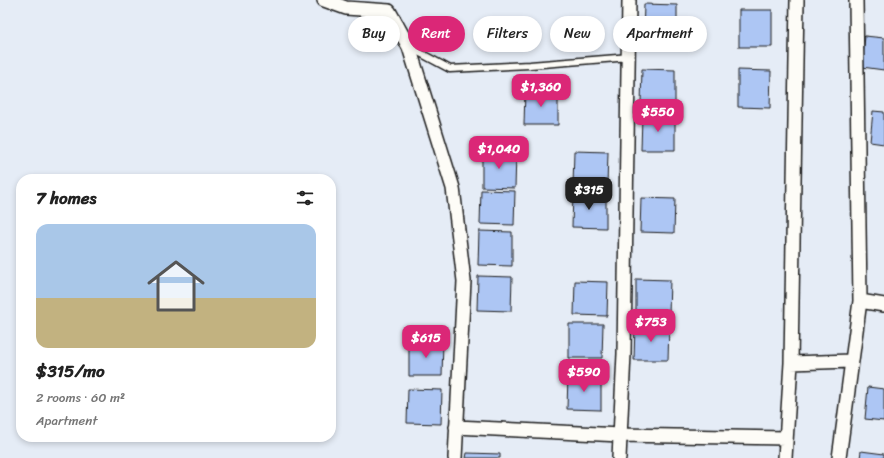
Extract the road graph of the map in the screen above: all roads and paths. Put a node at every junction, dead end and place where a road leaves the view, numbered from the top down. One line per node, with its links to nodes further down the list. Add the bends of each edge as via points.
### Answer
1 (324, 0): 5 (street, via 346,8 389,12)
2 (629, 0): 8 (street)
3 (797, 0): 12 (street)
4 (856, 0): 9 (street)
5 (408, 45)
6 (411, 52): 13 (street, via 453,188 464,281)
7 (418, 52): 8 (lane, via 450,69)
8 (630, 57): 14 (street)
9 (860, 301): 10 (street); 11 (street)
10 (884, 305)
11 (851, 361): 12 (street); 19 (street)
12 (791, 363): 15 (street)
13 (456, 427): 14 (street); 16 (street)
14 (620, 435): 15 (street); 17 (street)
15 (786, 438): 18 (street)
16 (455, 458)
17 (619, 458)
18 (785, 458)
19 (839, 458)

